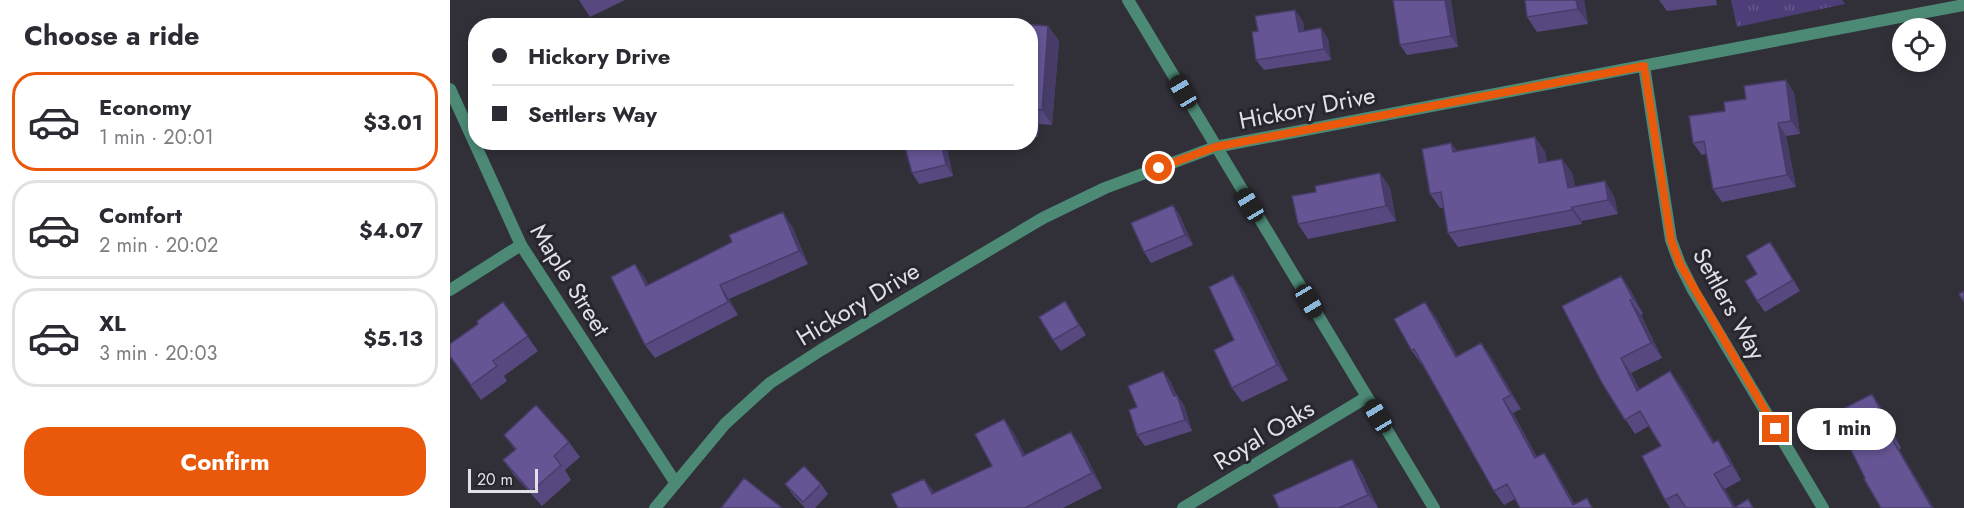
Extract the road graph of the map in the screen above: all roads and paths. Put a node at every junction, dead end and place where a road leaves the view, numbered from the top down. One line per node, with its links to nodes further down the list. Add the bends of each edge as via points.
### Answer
1 (1128, 0): 6 (street)
2 (1964, 5): 3 (street, Hickory Drive)
3 (1644, 66): 6 (street, Hickory Drive); 15 (street, Settlers Way, via 1671,240 1680,264)
4 (450, 89): 5 (street, Maple Street)
5 (468, 129)
6 (1215, 147): 10 (street); 11 (street, Hickory Drive, via 1105,188 1043,218 821,350 770,383 740,410)
7 (477, 150): 8 (street, Maple Street)
8 (520, 245): 9 (street); 11 (street, Maple Street)
9 (450, 290)
10 (1367, 397): 13 (street, Royal Oaks); 14 (street)
11 (675, 482): 12 (street, Hickory Drive)
12 (655, 508)
13 (1183, 508)
14 (1434, 508)
15 (1823, 508)

